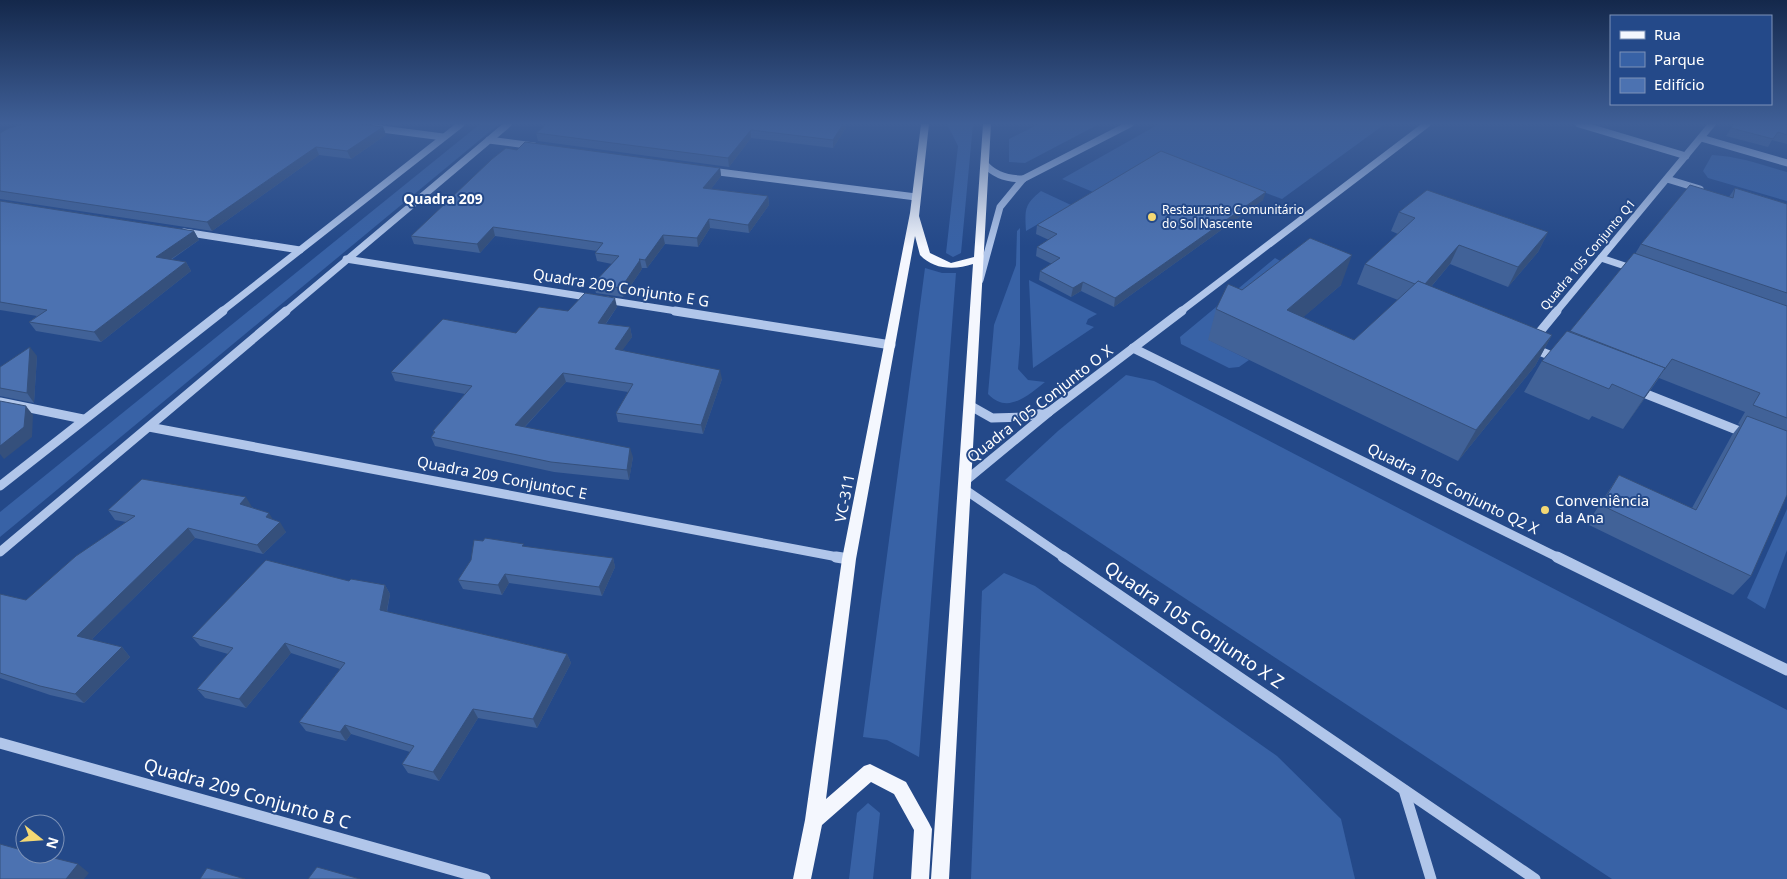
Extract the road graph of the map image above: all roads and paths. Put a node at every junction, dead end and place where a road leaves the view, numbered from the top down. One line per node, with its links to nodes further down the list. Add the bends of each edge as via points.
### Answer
1 (409, 165): 17 (street)
2 (459, 165): 18 (street)
3 (920, 165): 13 (main road, VC-311)
4 (985, 165): 20 (main road)
5 (986, 165): 11 (street, via 1001,177)
6 (1052, 165): 11 (street)
7 (1373, 165): 16 (street)
8 (1679, 165): 10 (street, Quadra 105 Conjunto Q1)
9 (705, 170): 13 (street)
10 (1667, 179): 12 (street); 19 (street, Quadra 105 Conjunto Q1)
11 (1023, 180): 22 (street, via 1000,207)
12 (1704, 190)
13 (916, 197): 14 (main road, VC-311)
14 (915, 213): 20 (main road, via 925,255 956,267); 23 (main road, VC-311)
15 (174, 230): 17 (street)
16 (1286, 232): 24 (street, Quadra 105 Conjunto O X)
17 (300, 250): 30 (street)
18 (346, 258): 23 (street, Quadra 209 Conjunto E G); 31 (street)
19 (1601, 258): 21 (street); 25 (street, Quadra 105 Conjunto Q1, via 1528,346)
20 (979, 259): 22 (main road)
21 (1638, 271)
22 (976, 294): 28 (main road)
23 (891, 345): 36 (main road, VC-311)
24 (1134, 348): 29 (street, Quadra 105 Conjunto O X); 37 (street, Quadra 105 Conjunto Q2 X)
25 (1564, 361)
26 (1627, 386): 32 (street)
27 (0, 402): 30 (street)
28 (969, 405): 29 (street, via 992,418); 33 (main road)
29 (1046, 415): 33 (street, Quadra 105 Conjunto O X)
30 (83, 419): 34 (street)
31 (149, 427): 35 (street); 36 (street, Quadra 209 ConjuntoC E)
32 (1752, 436)
33 (964, 485): 39 (street, Quadra 105 Conjunto X Z); 44 (main road)
34 (0, 486)
35 (0, 552)
36 (849, 559): 40 (main road, VC-311)
37 (1787, 670)
38 (0, 743): 41 (street, Quadra 209 Conjunto B C)
39 (1404, 790): 45 (street); 46 (street)
40 (814, 820): 42 (main road, VC-311); 43 (main road, via 870,772 900,788 924,829)
41 (485, 879)
42 (802, 879)
43 (920, 879)
44 (940, 879)
45 (1431, 879)
46 (1535, 879)

